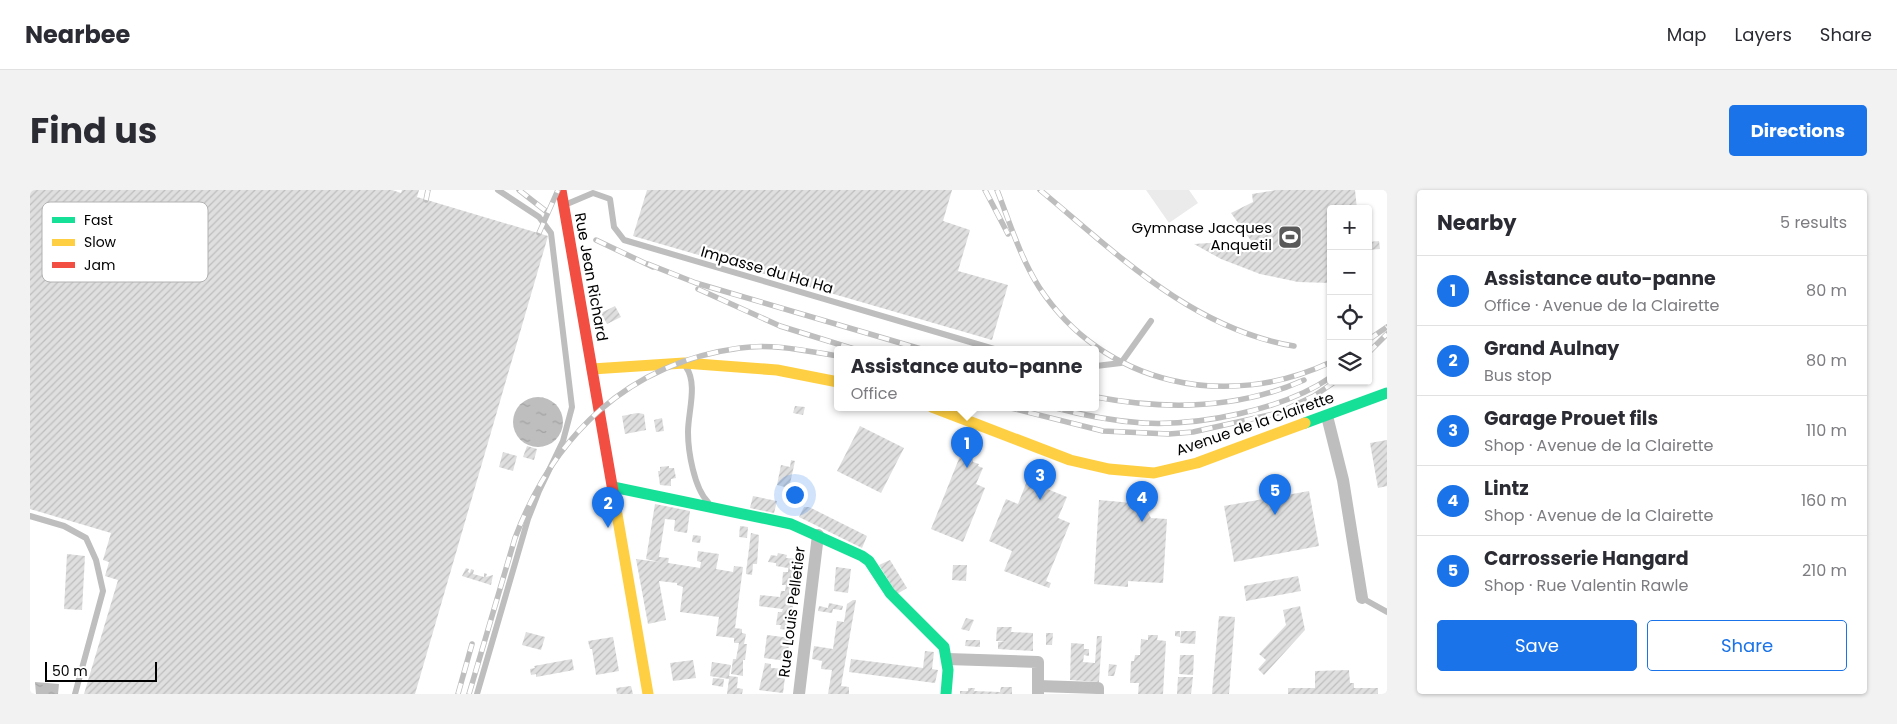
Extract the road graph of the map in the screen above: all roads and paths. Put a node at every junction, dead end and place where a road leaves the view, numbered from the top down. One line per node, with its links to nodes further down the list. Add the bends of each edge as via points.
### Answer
1 (498, 190): 22 (lane, via 539,217 551,233 572,407 563,442 528,519)
2 (560, 190): 3 (street, Rue Jean Richard)
3 (563, 206): 5 (lane, Impasse du Ha Ha, via 593,193 610,199 614,227 624,240); 8 (street, Rue Jean Richard)
4 (1152, 321): 7 (lane, via 1121,363)
5 (984, 346)
6 (684, 363): 8 (street); 9 (street, via 777,370); 14 (lane, via 690,373 688,433 695,477 704,498)
7 (1099, 366)
8 (592, 369): 13 (street, Rue Jean Richard)
9 (834, 381)
10 (1387, 393): 12 (street, Avenue de la Clairette)
11 (942, 411): 12 (street, Avenue de la Clairette, via 1070,460 1109,469 1154,473 1197,462)
12 (1327, 416): 17 (street, via 1342,480)
13 (613, 487): 14 (street); 23 (street, Rue Jean Richard)
14 (716, 510): 16 (street, via 791,524)
15 (30, 516): 21 (lane, via 64,526 86,538 96,560 103,591)
16 (818, 535): 19 (street, via 869,561 905,610 938,639); 24 (street, Rue Louis Pelletier)
17 (1362, 598): 18 (lane)
18 (1387, 612)
19 (947, 659): 20 (street, via 1038,662); 25 (street)
20 (1038, 690): 26 (street, via 1098,688)
21 (75, 694)
22 (477, 694)
23 (648, 694)
24 (799, 694)
25 (946, 694)
26 (1098, 694)

